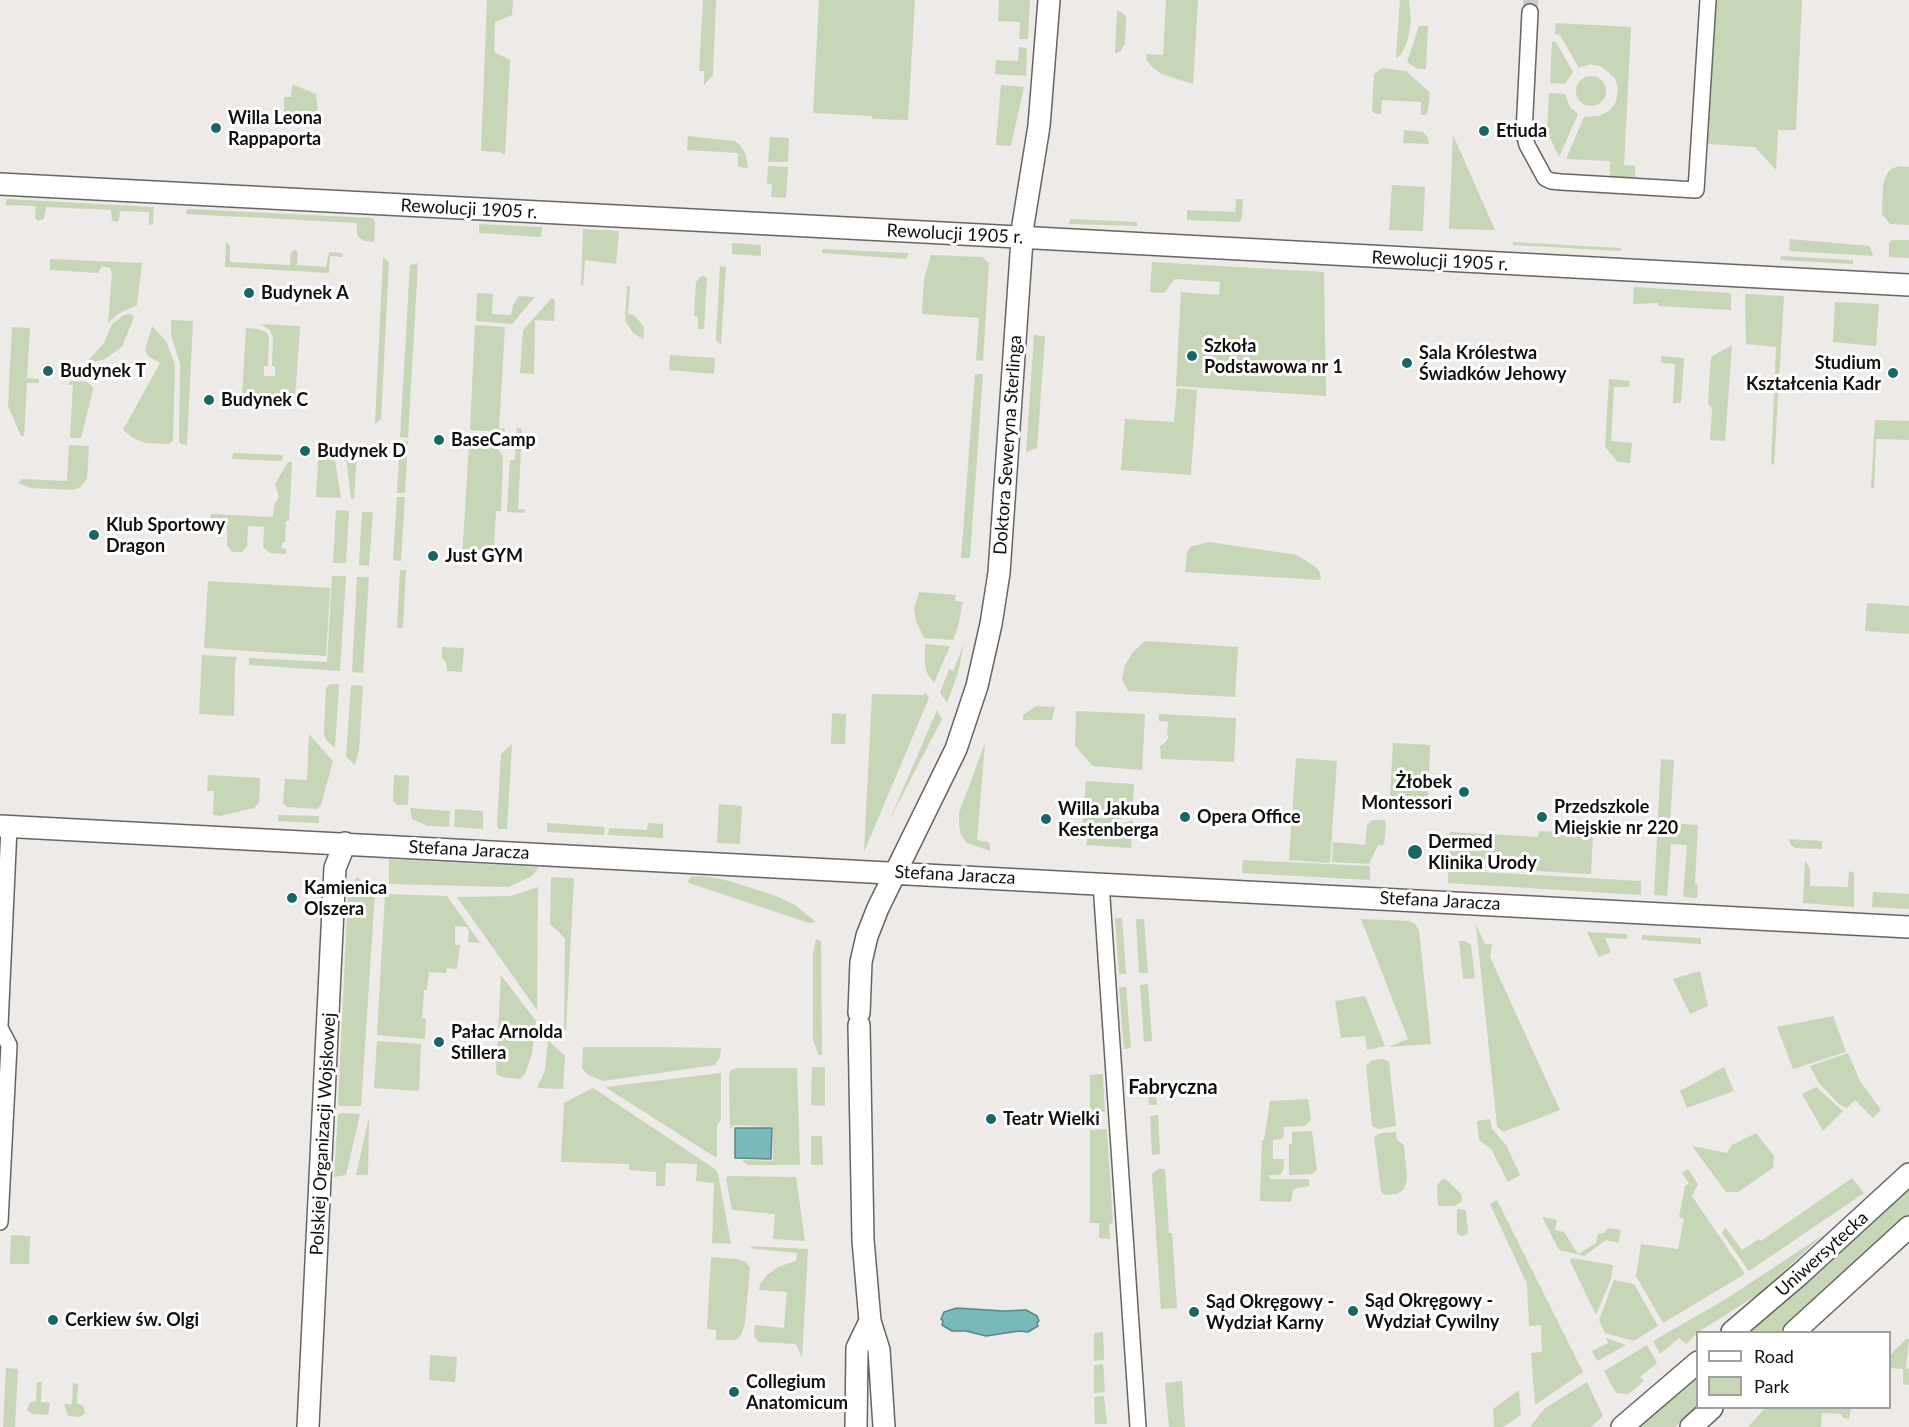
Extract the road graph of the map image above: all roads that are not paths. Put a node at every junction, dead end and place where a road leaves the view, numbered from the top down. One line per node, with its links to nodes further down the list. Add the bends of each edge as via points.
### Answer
1 (1049, 0): 5 (street, Doktora Seweryna Sterlinga, via 1039,126)
2 (1708, 0): 3 (street, via 1696,190 1545,178 1524,133)
3 (1530, 12)
4 (0, 184): 5 (street, Rewolucji 1905 r.)
5 (1022, 237): 6 (street, Rewolucji 1905 r.); 9 (street, Doktora Seweryna Sterlinga, via 999,573 983,665 956,749)
6 (1909, 285)
7 (4, 826): 8 (street, Stefana Jaracza); 12 (street)
8 (345, 843): 9 (street, Stefana Jaracza); 21 (street, Polskiej Organizacji Wojskowej, via 335,868)
9 (896, 872): 10 (street, Stefana Jaracza); 16 (street, Doktora Seweryna Sterlinga, via 875,915 860,971 862,1234)
10 (1101, 883): 11 (street, Stefana Jaracza); 24 (street)
11 (1909, 927)
12 (0, 1027): 14 (street, via 9,1046)
13 (1909, 1174): 17 (street, Uniwersytecka)
14 (0, 1222)
15 (1909, 1227): 18 (street)
16 (870, 1321): 22 (street, via 857,1348); 23 (street, Doktora Seweryna Sterlinga, via 879,1350)
17 (1733, 1331)
18 (1795, 1331)
19 (1696, 1364): 25 (street)
20 (1710, 1409): 26 (street)
21 (308, 1427)
22 (856, 1427)
23 (884, 1427)
24 (1138, 1427)
25 (1622, 1427)
26 (1691, 1427)

